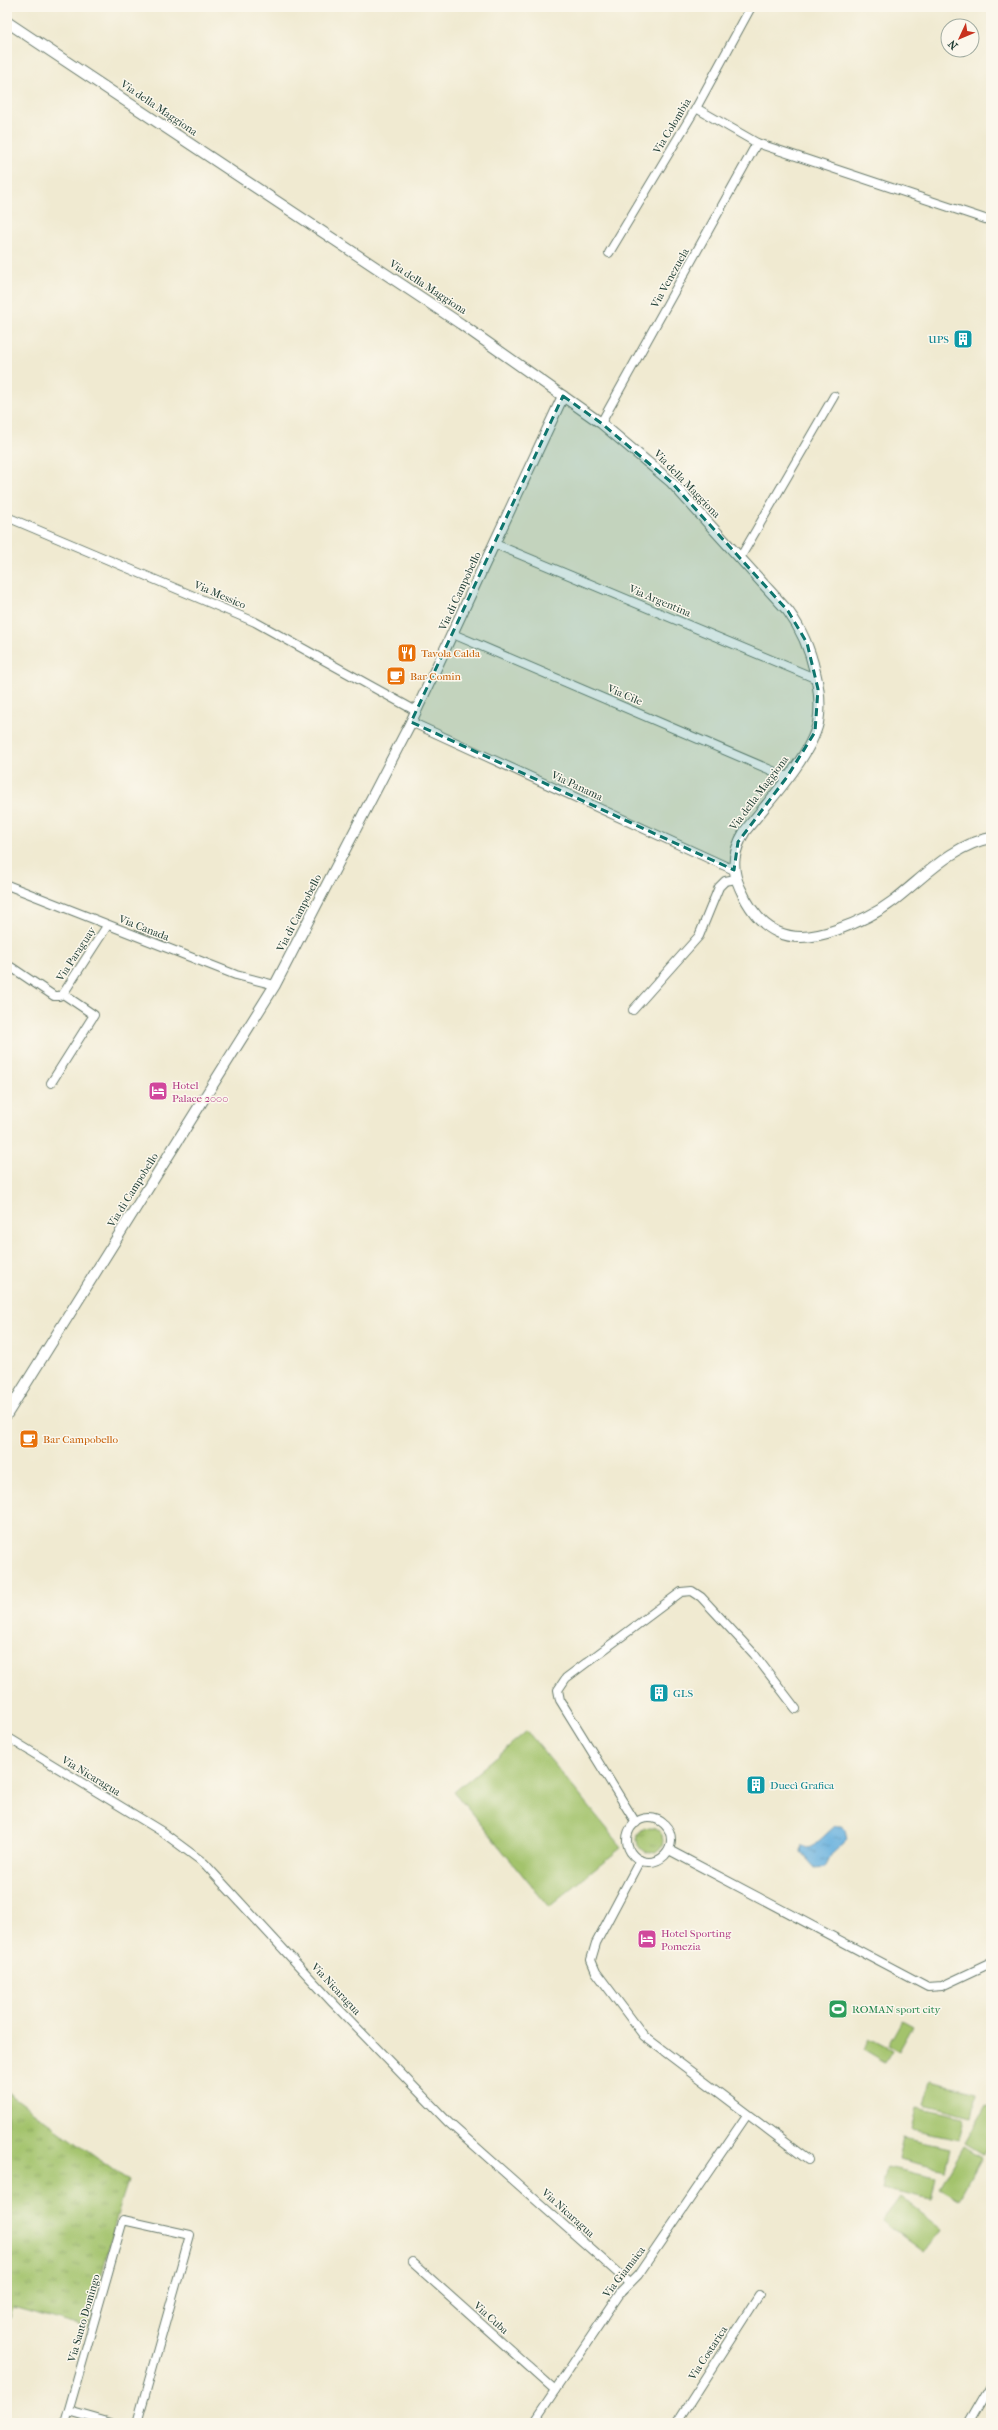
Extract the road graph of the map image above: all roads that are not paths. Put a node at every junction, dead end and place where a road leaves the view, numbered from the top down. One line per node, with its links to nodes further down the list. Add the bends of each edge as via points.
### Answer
1 (751, 7): 3 (street, Via Colombia)
2 (7, 22): 7 (street, Via della Maggiona, via 461,324)
3 (696, 108): 4 (street); 6 (street, Via Colombia)
4 (757, 143): 5 (street); 9 (street, Via Venezuela)
5 (991, 221)
6 (609, 253)
7 (563, 396): 9 (street, Via della Maggiona); 11 (street, Via di Campobello)
8 (834, 396): 12 (street)
9 (601, 423): 12 (street, Via della Maggiona, via 666,476)
10 (7, 516): 15 (street, Via Messico, via 259,624)
11 (495, 544): 13 (street, Via di Campobello); 14 (street, Via Argentina)
12 (740, 558): 14 (street, Via della Maggiona, via 799,627 812,656)
13 (454, 634): 15 (street, Via di Campobello); 17 (street, Via Cile)
14 (817, 679): 17 (street, Via della Maggiona, via 819,711 815,732)
15 (416, 712): 16 (street, Via di Campobello)
16 (411, 722): 19 (street, Via Panama); 23 (street, Via di Campobello)
17 (788, 777): 19 (street, Via della Maggiona, via 738,842)
18 (991, 838): 19 (street, via 958,851 893,901 867,917 850,926 812,937 788,937 773,930 749,904)
19 (735, 874): 25 (street, via 719,887 699,936)
20 (7, 885): 21 (street, Via Canada)
21 (107, 926): 23 (street, Via Canada, via 236,975); 24 (street, Via Paraguay)
22 (11, 967): 24 (street, Via Paraguay, via 54,996)
23 (275, 985): 27 (street, Via di Campobello)
24 (63, 994): 26 (street, Via Paraguay, via 90,1010 94,1016)
25 (633, 1010)
26 (51, 1083)
27 (7, 1414)
28 (796, 1709): 30 (street, via 754,1654 707,1602 692,1591 681,1592 566,1678 558,1690 560,1700)
29 (7, 1737): 37 (street, Via Nicaragua, via 161,1831 204,1863 333,2003 448,2122)
30 (636, 1823): 31 (street, via 650,1818 664,1823 671,1836); 32 (street, via 628,1835 628,1842 630,1850)
31 (669, 1850): 32 (street, via 656,1861); 33 (street, via 928,1987 942,1986)
32 (640, 1860): 34 (street, via 596,1943 592,1954 593,1966 644,2036)
33 (991, 1963)
34 (747, 2115): 35 (street); 37 (street, Via Giamaica, via 638,2275)
35 (808, 2160)
36 (412, 2262): 40 (street, Via Cuba)
37 (629, 2283): 40 (street, Via Giamaica)
38 (759, 2296): 46 (street, Via Costarica)
39 (991, 2386): 47 (street)
40 (555, 2390): 45 (street, Via Giamaica)
41 (69, 2411): 42 (street, Via Santo Domingo); 43 (street); 44 (street, Via Santo Domingo, via 123,2220 190,2235)
42 (65, 2423)
43 (111, 2423)
44 (137, 2423)
45 (533, 2423)
46 (677, 2423)
47 (969, 2423)

